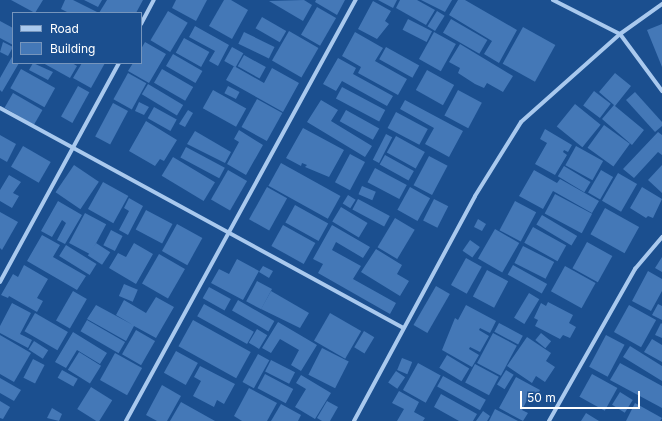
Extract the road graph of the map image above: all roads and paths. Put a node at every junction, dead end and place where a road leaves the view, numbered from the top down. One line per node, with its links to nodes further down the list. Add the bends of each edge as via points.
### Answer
1 (154, 0): 5 (street)
2 (356, 0): 11 (street)
3 (553, 0): 6 (street)
4 (662, 4): 6 (street)
5 (142, 22)
6 (620, 34): 8 (street); 14 (street, via 521,122 475,196)
7 (118, 64): 10 (street)
8 (662, 91)
9 (0, 108): 10 (street)
10 (73, 146): 11 (street); 13 (street)
11 (229, 232): 14 (street); 15 (street)
12 (662, 237): 17 (street, via 635,269)
13 (0, 282)
14 (403, 328): 16 (street)
15 (126, 421)
16 (354, 421)
17 (550, 421)

